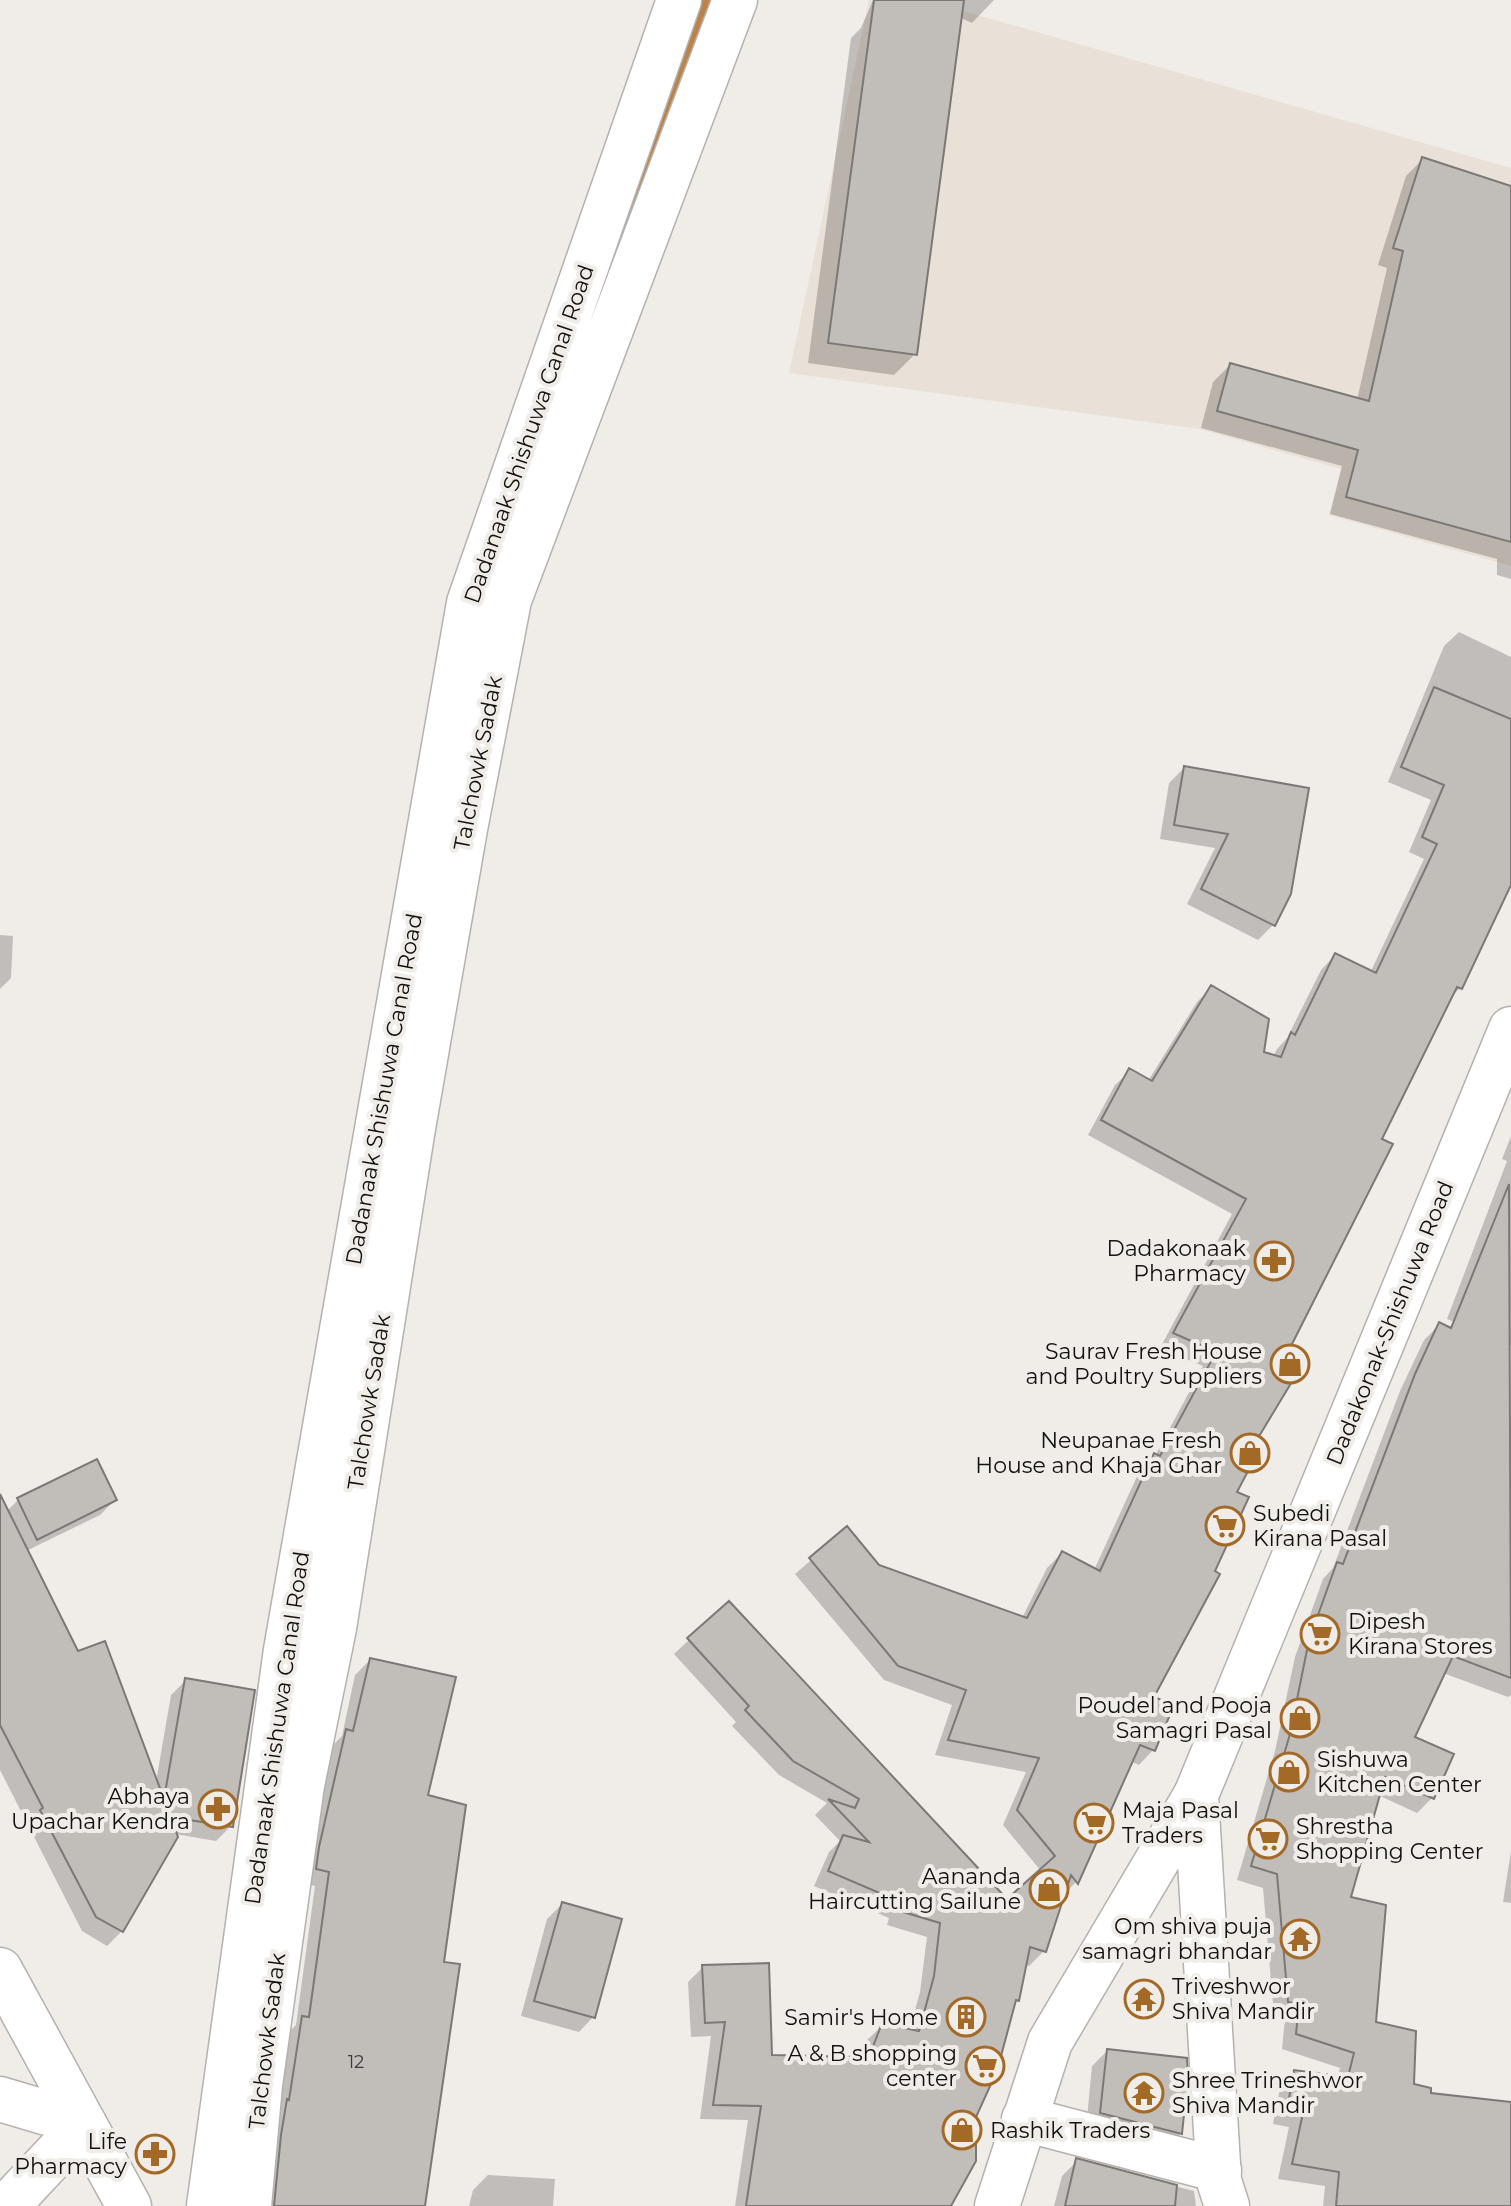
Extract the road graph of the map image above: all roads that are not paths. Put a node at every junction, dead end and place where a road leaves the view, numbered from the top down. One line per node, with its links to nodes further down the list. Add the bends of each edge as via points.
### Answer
1 (679, 0): 13 (street, Dadanaak Shishuwa Canal Road, via 469,603 286,1650)
2 (735, 0): 3 (street, Dadanaak Shishuwa Canal Road)
3 (509, 600): 14 (street, Talchowk Sadak, via 409,1150 334,1628 302,1785 261,2070)
4 (1511, 1029): 5 (street, Dadakonak-Shishuwa Road)
5 (1196, 1795): 8 (street, Dadakonak-Shishuwa Road, via 1050,2042); 10 (street)
6 (0, 1970): 9 (street)
7 (0, 2099): 9 (street)
8 (1024, 2119): 10 (street); 15 (street, Dadakonak-Shishuwa Road)
9 (84, 2124): 11 (street); 12 (street)
10 (1223, 2188)
11 (7, 2206)
12 (129, 2206)
13 (209, 2206)
14 (249, 2206)
15 (997, 2206)

